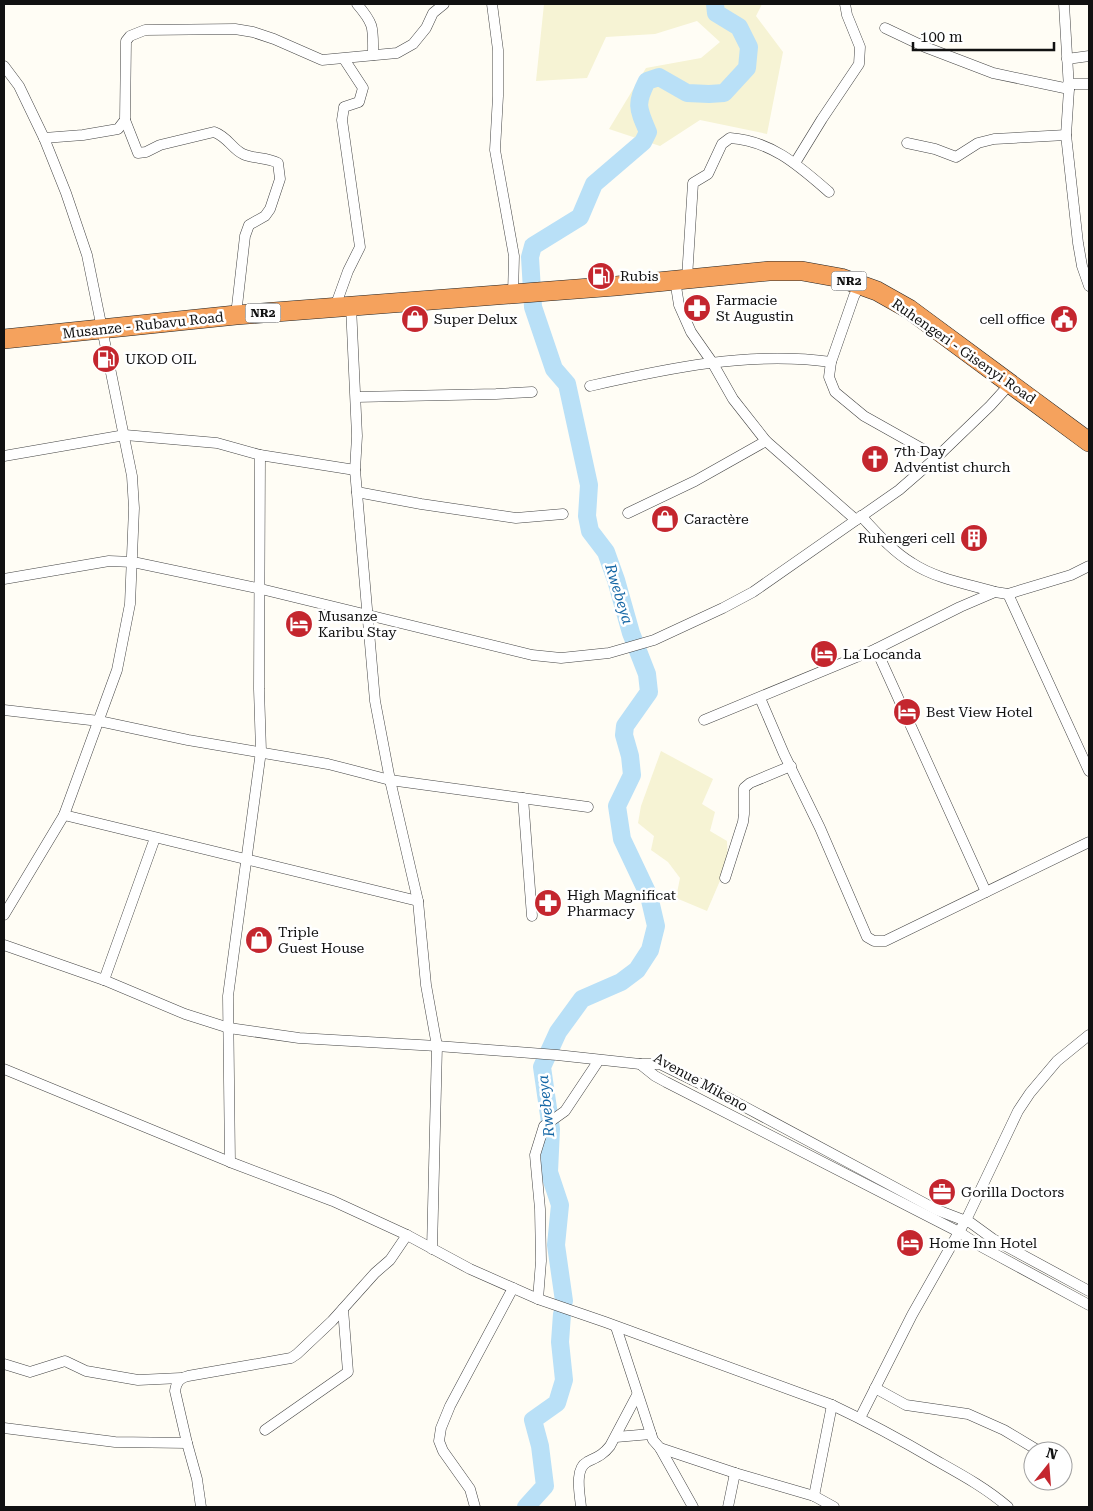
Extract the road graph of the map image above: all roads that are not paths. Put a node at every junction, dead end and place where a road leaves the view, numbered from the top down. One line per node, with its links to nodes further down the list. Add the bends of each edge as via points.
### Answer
1 (357, 4): 7 (street, via 370,19)
2 (444, 4): 7 (street, via 433,13 413,44 398,54)
3 (492, 4): 23 (street, via 498,50 496,150)
4 (845, 4): 18 (street, via 860,47 859,64)
5 (1064, 4): 10 (street)
6 (885, 28): 13 (street, via 925,47 993,72)
7 (373, 55): 9 (street)
8 (1089, 56): 10 (street)
9 (344, 58): 14 (street, via 322,60 274,39 235,29 145,30 126,41); 24 (street, via 364,88 359,102 344,107 342,120 360,247 348,271)
10 (1067, 59): 13 (street)
11 (4, 66): 16 (street, via 19,86)
12 (1089, 84): 13 (street)
13 (1068, 86): 15 (street)
14 (125, 120): 16 (street, via 118,129 83,136); 25 (street, via 138,153 214,132 223,135 243,154 278,163 280,179 270,209 265,216 249,225 245,236)
15 (1066, 135): 17 (street, via 994,139 978,143 956,157); 22 (street, via 1078,243)
16 (44, 138): 26 (street, via 87,255)
17 (907, 143)
18 (795, 163): 19 (street); 20 (street, via 744,139 730,138 722,144 708,174 693,183)
19 (829, 192)
20 (681, 279): 21 (highway, Ruhengeri - Gisenyi Road / NR2, via 802,271); 23 (highway, Ruhengeri - Gisenyi Road / NR2); 28 (street, via 679,305 691,332)
21 (860, 285): 29 (street); 30 (highway, Ruhengeri - Gisenyi Road / NR2, via 909,309)
22 (1089, 286)
23 (518, 293): 24 (highway, Musanze - Rubavu Road / NR2)
24 (343, 306): 25 (highway, Musanze - Rubavu Road / NR2); 33 (street)
25 (236, 315): 26 (highway, Musanze - Rubavu Road / NR2)
26 (101, 328): 27 (highway, Musanze - Rubavu Road / NR2); 34 (street)
27 (4, 339)
28 (712, 362): 29 (street, via 771,357); 31 (street); 35 (street, via 733,398)
29 (831, 362): 39 (street, via 829,377 841,398 864,416)
30 (1010, 384): 36 (highway, Ruhengeri - Gisenyi Road / NR2); 39 (street)
31 (590, 386)
32 (532, 392): 33 (street)
33 (356, 397): 40 (street)
34 (125, 435): 37 (street, via 217,443); 38 (street); 45 (street, via 132,476)
35 (766, 441): 42 (street, via 695,481); 44 (street)
36 (1089, 442)
37 (260, 455): 40 (street); 48 (street)
38 (4, 456)
39 (937, 457): 44 (street)
40 (356, 470): 41 (street)
41 (358, 492): 43 (street, via 516,518); 51 (street)
42 (628, 513)
43 (563, 514)
44 (859, 518): 49 (street, via 912,563 929,572); 51 (street, via 753,592 654,640 610,652 561,658 532,655)
45 (133, 562): 47 (street, via 109,561); 48 (street); 56 (street, via 130,604 117,670)
46 (1089, 566): 50 (street, via 1071,575)
47 (4, 579)
48 (261, 589): 51 (street); 57 (street)
49 (995, 592): 50 (street); 52 (street)
50 (1008, 594): 59 (street)
51 (367, 615): 60 (street, via 375,701)
52 (876, 649): 53 (street); 68 (street)
53 (760, 698): 55 (street); 58 (street)
54 (4, 710): 56 (street)
55 (704, 720)
56 (99, 722): 57 (street); 63 (street)
57 (261, 751): 60 (street); 66 (street)
58 (791, 766): 67 (street, via 744,788 743,822); 68 (street, via 867,937 885,941)
59 (1089, 771)
60 (390, 780): 61 (street); 69 (street)
61 (523, 798): 62 (street); 71 (street)
62 (588, 807)
63 (64, 815): 64 (street); 70 (street)
64 (155, 838): 66 (street); 73 (street)
65 (1089, 842): 68 (street)
66 (247, 860): 69 (street); 74 (street, via 228,996)
67 (725, 878)
68 (986, 892)
69 (418, 900): 76 (street, via 426,985)
70 (4, 915)
71 (532, 916)
72 (4, 945): 73 (street)
73 (104, 980): 74 (street, via 185,1014)
74 (229, 1028): 76 (street, via 299,1038); 80 (street)
75 (1089, 1035): 81 (street, via 1056,1061 1030,1092)
76 (437, 1046): 77 (street); 84 (street)
77 (599, 1060): 78 (street); 87 (street, via 565,1111 544,1126 535,1155 540,1209)
78 (640, 1064): 81 (street, Avenue Mikeno, via 660,1064 936,1210); 82 (street, Avenue Mikeno, via 666,1082)
79 (4, 1069): 80 (street)
80 (230, 1162): 83 (street, via 333,1201)
81 (964, 1220): 82 (street); 86 (street, Avenue Mikeno)
82 (959, 1232): 88 (street, Avenue Mikeno, via 982,1248); 93 (street)
83 (407, 1235): 84 (street); 89 (street, via 390,1260)
84 (432, 1249): 85 (street)
85 (514, 1288): 87 (street); 108 (street, via 441,1428 439,1441 443,1452 470,1489)
86 (1089, 1291)
87 (538, 1299): 90 (street)
88 (1089, 1305)
89 (343, 1309): 92 (street, via 291,1358); 98 (street, via 348,1372)
90 (616, 1327): 94 (street); 95 (street)
91 (4, 1364): 92 (street, via 30,1372 65,1361 86,1371 138,1380)
92 (181, 1378): 102 (street, via 175,1391)
93 (875, 1388): 96 (street); 101 (street, via 906,1405 968,1414)
94 (637, 1395): 99 (street); 100 (street)
95 (832, 1405): 96 (street); 105 (street)
96 (860, 1418): 112 (street, via 984,1488)
97 (4, 1428): 102 (street, via 115,1442)
98 (265, 1430)
99 (651, 1434): 100 (street); 103 (street)
100 (616, 1436): 109 (street, via 604,1454 586,1462 581,1468)
101 (1023, 1441)
102 (187, 1443): 107 (street)
103 (660, 1448): 104 (street); 110 (street)
104 (736, 1473): 105 (street); 111 (street)
105 (814, 1496): 106 (street)
106 (827, 1506)
107 (201, 1507)
108 (475, 1507)
109 (581, 1507)
110 (692, 1507)
111 (728, 1507)
112 (1008, 1507)

